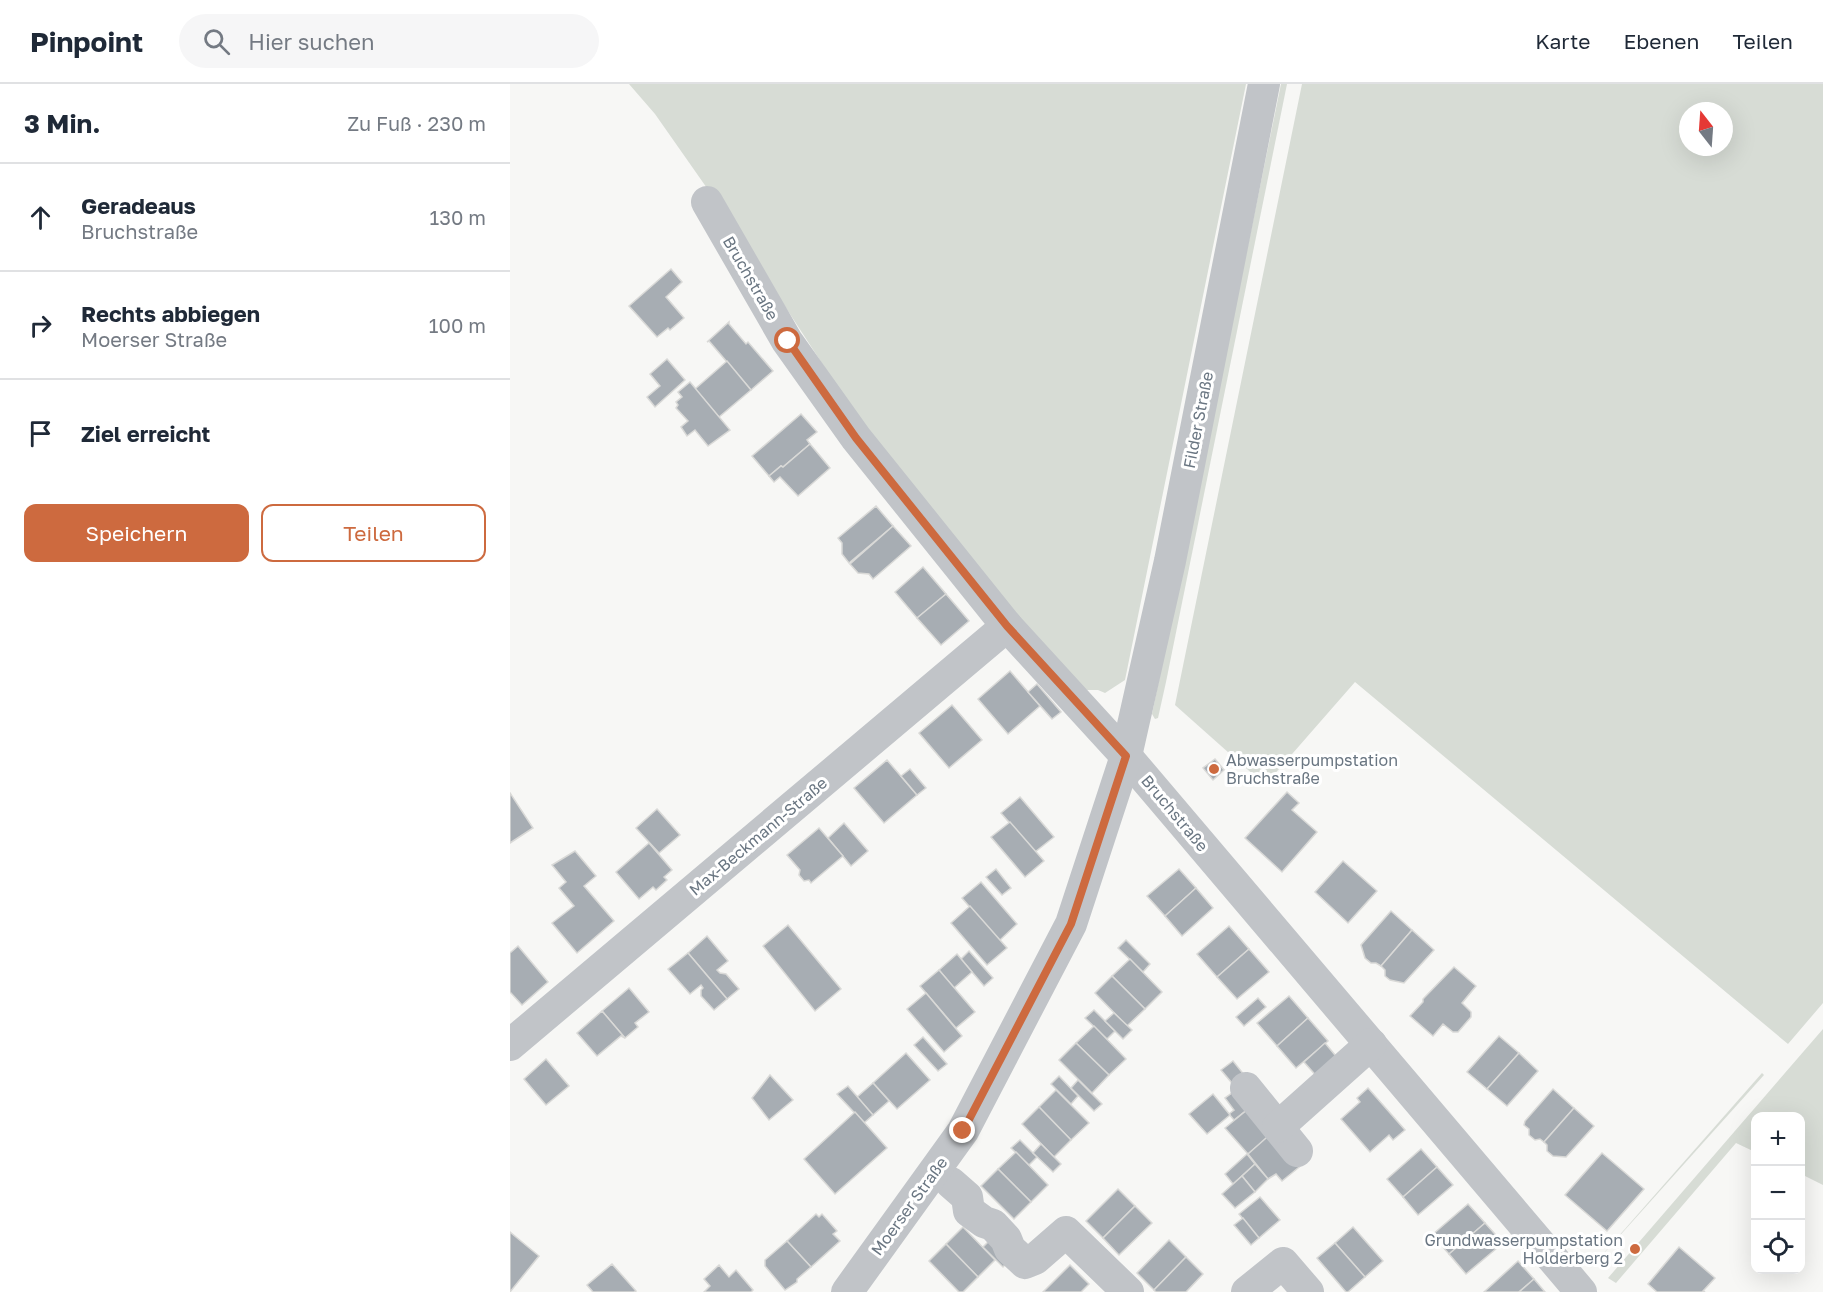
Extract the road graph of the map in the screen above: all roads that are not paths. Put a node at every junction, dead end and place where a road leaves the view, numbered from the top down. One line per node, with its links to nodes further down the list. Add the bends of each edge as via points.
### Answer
1 (1264, 84): 4 (street, Filder Straße, via 1170,561)
2 (707, 202): 3 (street, Bruchstraße, via 788,341 849,428)
3 (1007, 626): 4 (street, Bruchstraße); 6 (street, Max-Beckmann-Straße)
4 (1126, 756): 5 (street, Bruchstraße); 11 (street, Moerser Straße, via 1071,924 1028,1007 963,1131)
5 (1371, 1044): 8 (street); 15 (street, Bruchstraße)
6 (510, 1045)
7 (1246, 1088): 8 (street)
8 (1278, 1127): 9 (street)
9 (1298, 1151)
10 (951, 1183): 12 (street, via 967,1197 969,1211 993,1224 1025,1263 1066,1232)
11 (847, 1292)
12 (1128, 1292)
13 (1247, 1292): 14 (street, via 1283,1263)
14 (1308, 1292)
15 (1581, 1292)

